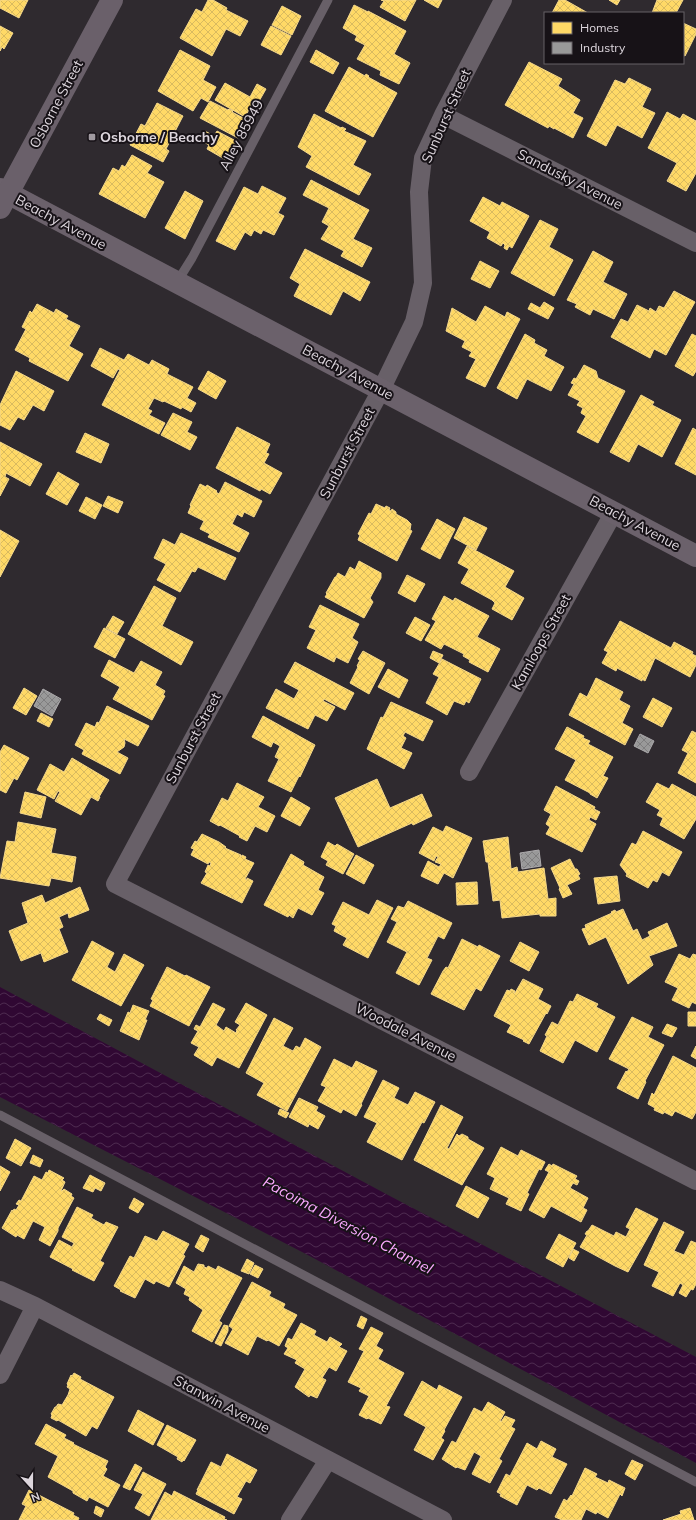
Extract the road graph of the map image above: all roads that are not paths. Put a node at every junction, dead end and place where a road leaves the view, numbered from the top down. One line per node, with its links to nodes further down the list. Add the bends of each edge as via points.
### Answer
1 (112, 0): 5 (main road, Osborne Street)
2 (328, 0): 7 (lane, Alley 85949, via 196,251)
3 (503, 0): 4 (street, Sunburst Street)
4 (443, 115): 6 (street, Sandusky Avenue); 8 (street, Sunburst Street, via 423,158 419,192 423,283 414,322)
5 (3, 197): 7 (street, Beachy Avenue)
6 (696, 243)
7 (177, 282): 8 (street, Beachy Avenue)
8 (381, 390): 9 (street, Beachy Avenue); 12 (street, Sunburst Street)
9 (614, 512): 10 (street, Beachy Avenue); 11 (street, Kamloops Street)
10 (696, 556)
11 (469, 772)
12 (115, 884): 14 (street, Woodale Avenue)
13 (0, 1115): 19 (lane)
14 (696, 1181)
15 (0, 1290): 16 (street, Stanwin Avenue)
16 (35, 1306): 17 (street); 18 (street, Stanwin Avenue)
17 (0, 1375)
18 (328, 1460): 20 (street); 21 (street, Stanwin Avenue)
19 (696, 1482)
20 (290, 1520)
21 (443, 1520)

